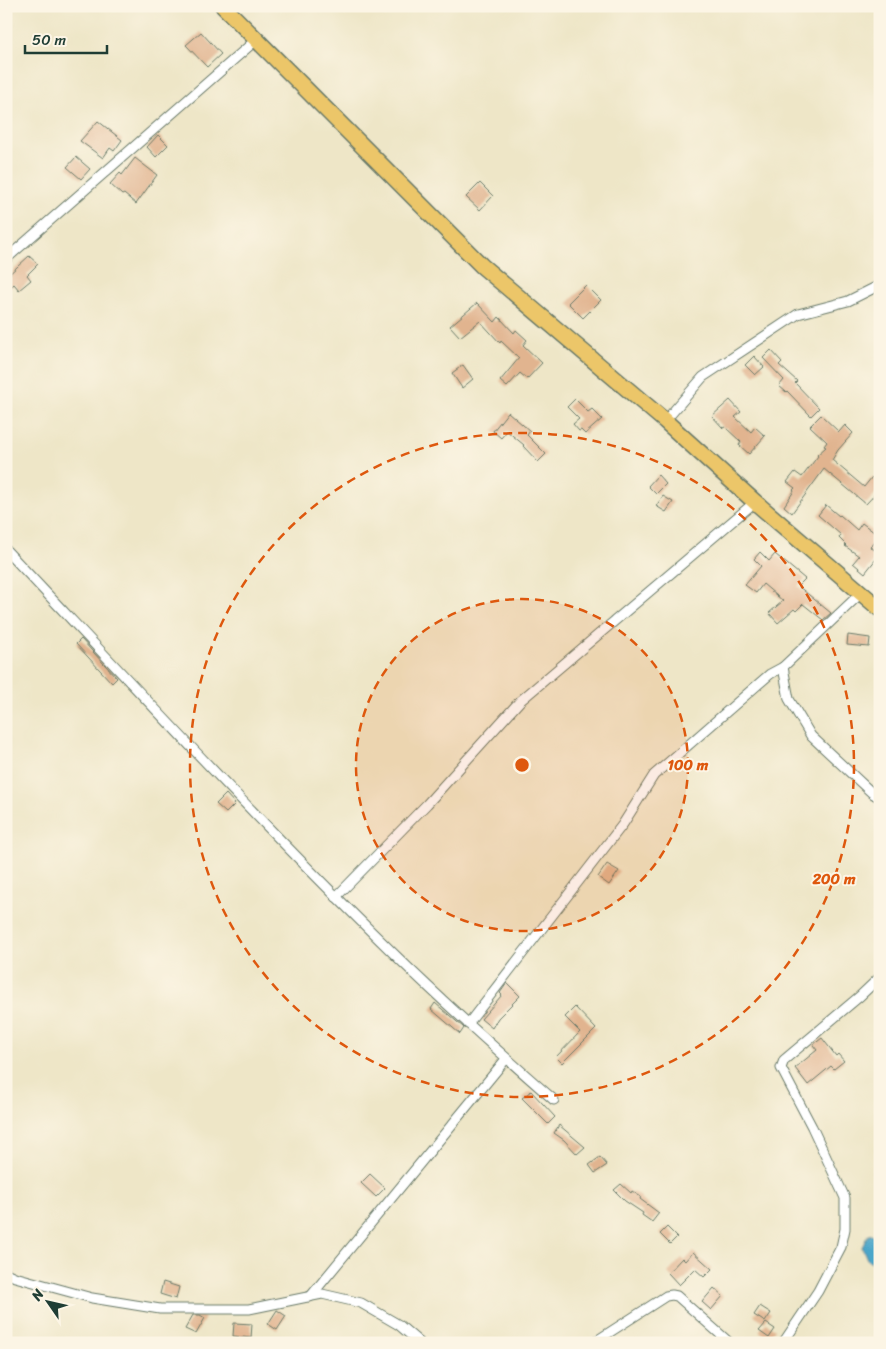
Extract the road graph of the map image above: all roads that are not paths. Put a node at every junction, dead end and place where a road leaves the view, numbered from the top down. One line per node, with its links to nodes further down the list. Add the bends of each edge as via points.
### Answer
1 (223, 6): 2 (main road)
2 (256, 40): 3 (street); 5 (main road, via 482,266)
3 (6, 259)
4 (880, 285): 5 (street, via 848,301 798,314 703,377)
5 (665, 421): 6 (main road)
6 (755, 502): 8 (main road); 12 (street, via 520,701)
7 (6, 550): 12 (street)
8 (861, 593): 9 (main road); 10 (street)
9 (880, 609)
10 (782, 667): 11 (street, via 789,699 811,736); 14 (street, via 654,775 623,824)
11 (880, 798)
12 (336, 897): 14 (street)
13 (880, 977): 22 (street, via 782,1064 781,1068 845,1198 845,1229 841,1247 818,1291)
14 (468, 1024): 15 (street)
15 (506, 1059): 16 (street); 18 (street)
16 (554, 1100)
17 (6, 1273): 18 (street, via 92,1298 160,1309 249,1309)
18 (310, 1297): 19 (street, via 322,1294 361,1303 399,1325)
19 (420, 1343)
20 (593, 1343): 21 (street, via 672,1294)
21 (730, 1343)
22 (783, 1343)

